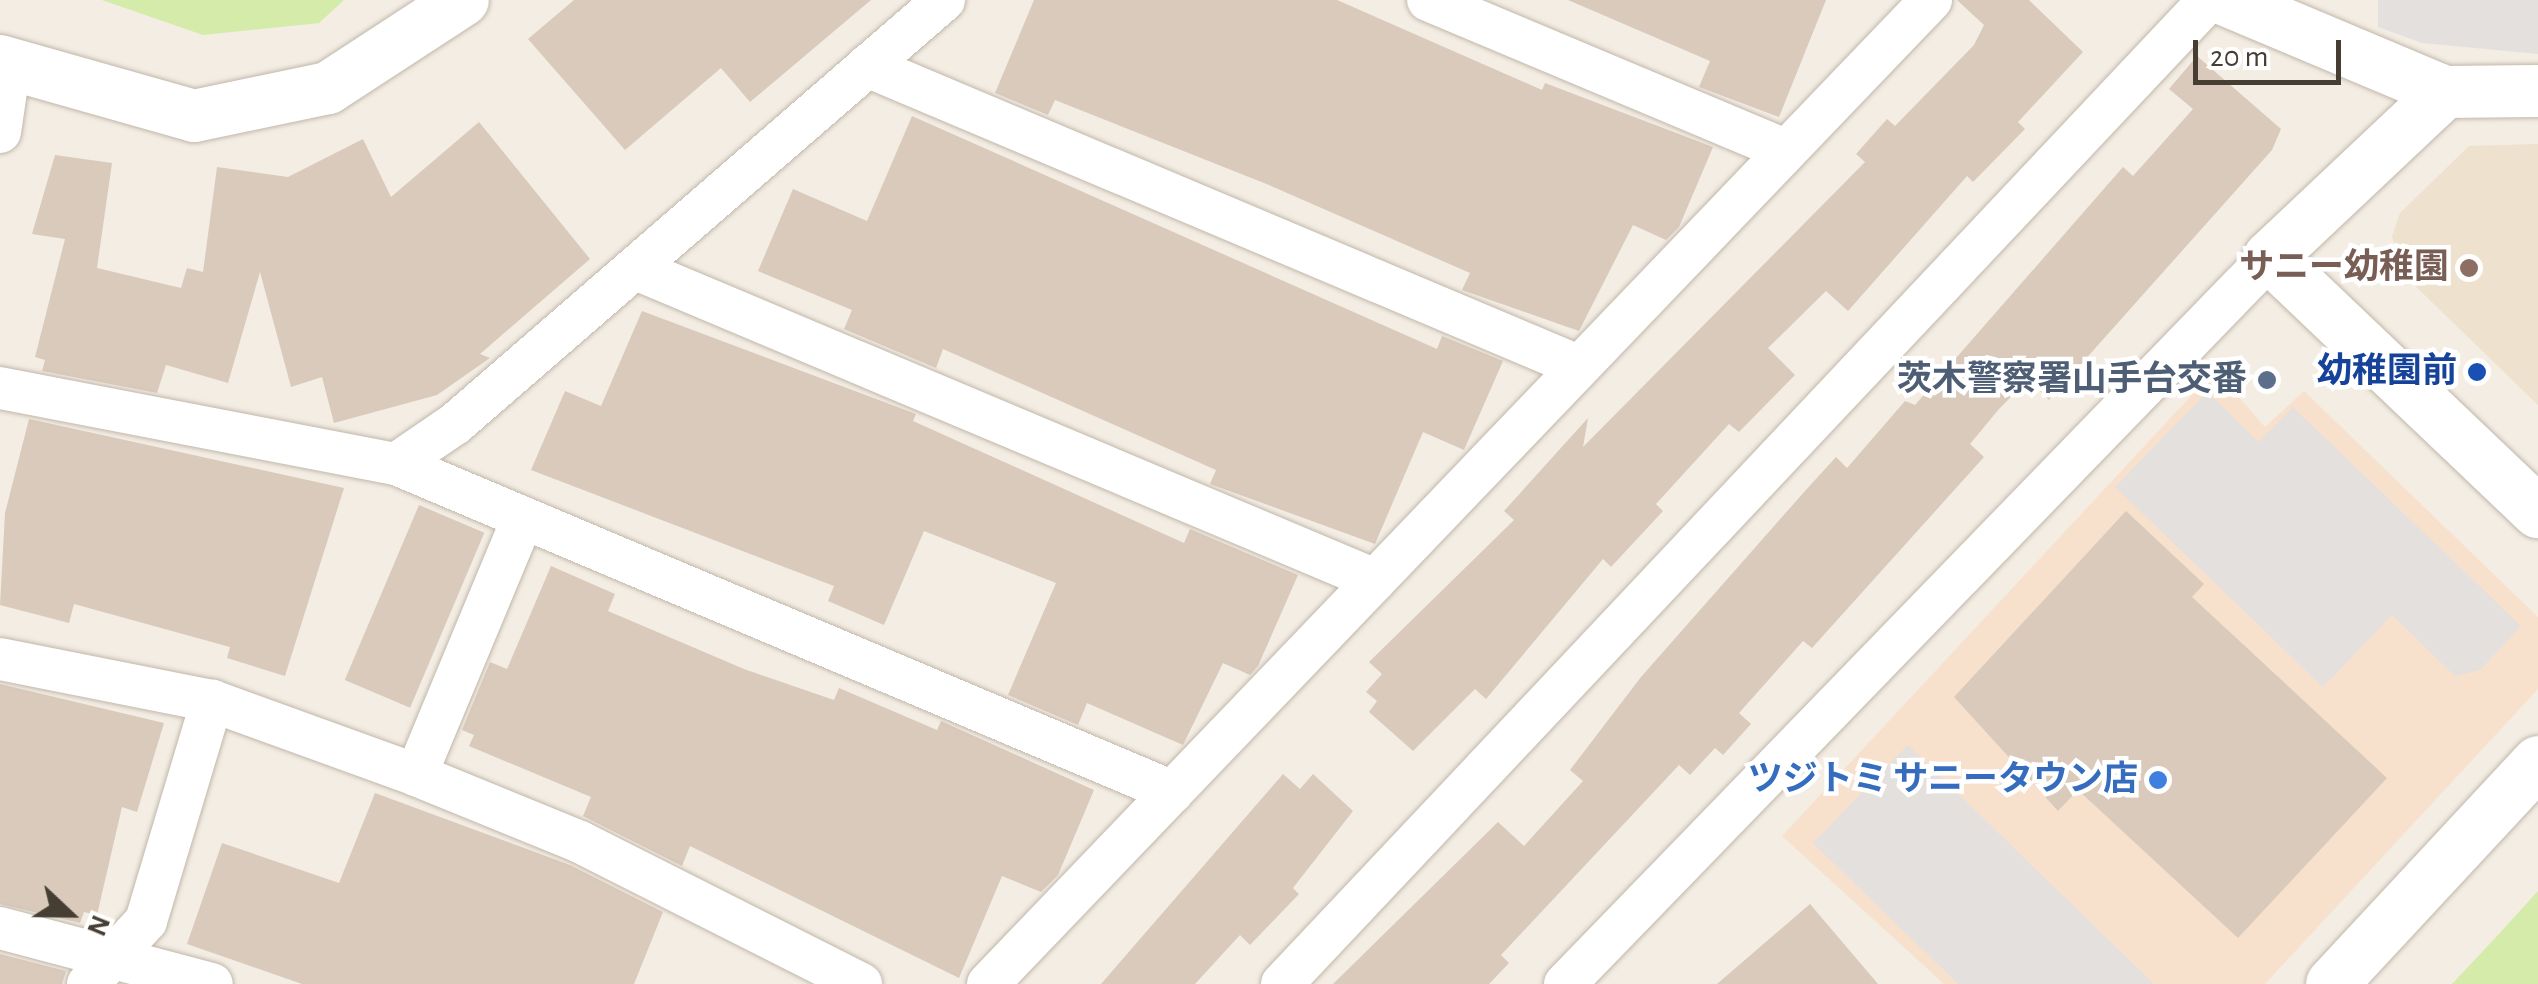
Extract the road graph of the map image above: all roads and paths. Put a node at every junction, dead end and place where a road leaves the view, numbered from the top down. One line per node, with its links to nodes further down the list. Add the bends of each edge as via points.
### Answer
1 (463, 0): 7 (street, via 328,88 194,116)
2 (944, 0): 8 (street)
3 (1428, 0): 12 (street)
4 (1931, 0): 12 (street)
5 (2209, 0): 32 (street)
6 (2226, 0): 10 (street)
7 (5, 62): 11 (street)
8 (866, 66): 14 (street); 15 (street)
9 (2538, 91): 10 (street)
10 (2444, 92): 13 (street)
11 (0, 132)
12 (1784, 150): 15 (street)
13 (2270, 257): 18 (street); 33 (street)
14 (636, 269): 17 (street); 20 (street)
15 (1578, 366): 20 (street)
16 (0, 388): 17 (street)
17 (396, 464): 19 (street)
18 (2538, 512)
19 (523, 518): 24 (street); 25 (street)
20 (1374, 580): 25 (street)
21 (0, 659): 22 (street)
22 (212, 701): 24 (street); 27 (street, via 146,921)
23 (2538, 762): 34 (street)
24 (416, 775): 30 (street, via 580,842)
25 (1173, 792): 31 (street)
26 (0, 928): 27 (street)
27 (117, 952): 28 (street); 29 (street)
28 (88, 984)
29 (212, 984)
30 (860, 984)
31 (988, 984)
32 (1282, 984)
33 (1565, 984)
34 (2332, 984)

